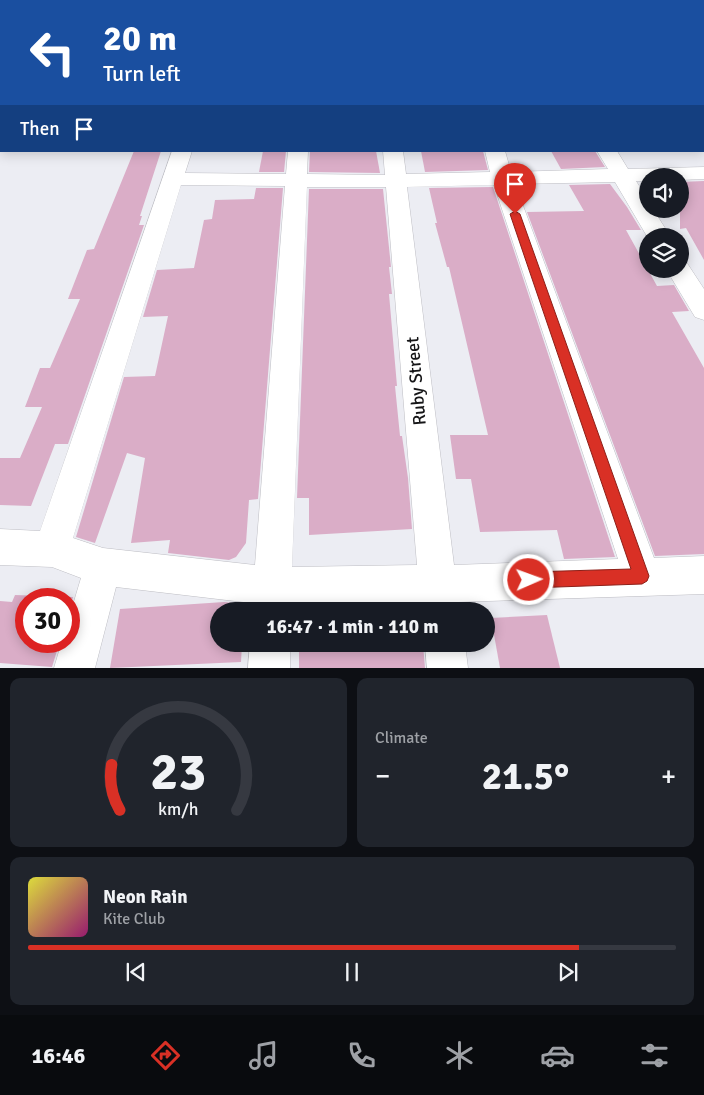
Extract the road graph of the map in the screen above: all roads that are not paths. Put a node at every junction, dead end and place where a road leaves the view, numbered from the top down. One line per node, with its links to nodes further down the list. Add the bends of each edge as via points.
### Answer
1 (182, 152): 8 (street)
2 (298, 152): 9 (street)
3 (393, 152): 10 (street, Ruby Street)
4 (607, 152): 7 (street)
5 (499, 164): 7 (street); 10 (street); 18 (street)
6 (704, 173): 7 (street)
7 (622, 176): 11 (street)
8 (173, 179): 9 (street); 15 (street)
9 (298, 180): 10 (street); 20 (street)
10 (397, 181): 19 (street, Ruby Street)
11 (653, 228)
12 (684, 278): 13 (street)
13 (704, 310)
14 (0, 547): 15 (street)
15 (52, 549): 16 (street)
16 (103, 567): 20 (street); 23 (street)
17 (704, 575): 18 (street)
18 (642, 576): 19 (street)
19 (437, 598): 20 (street)
20 (271, 599)
21 (270, 652): 24 (street)
22 (446, 652): 25 (street)
23 (74, 668)
24 (269, 668)
25 (448, 668)

